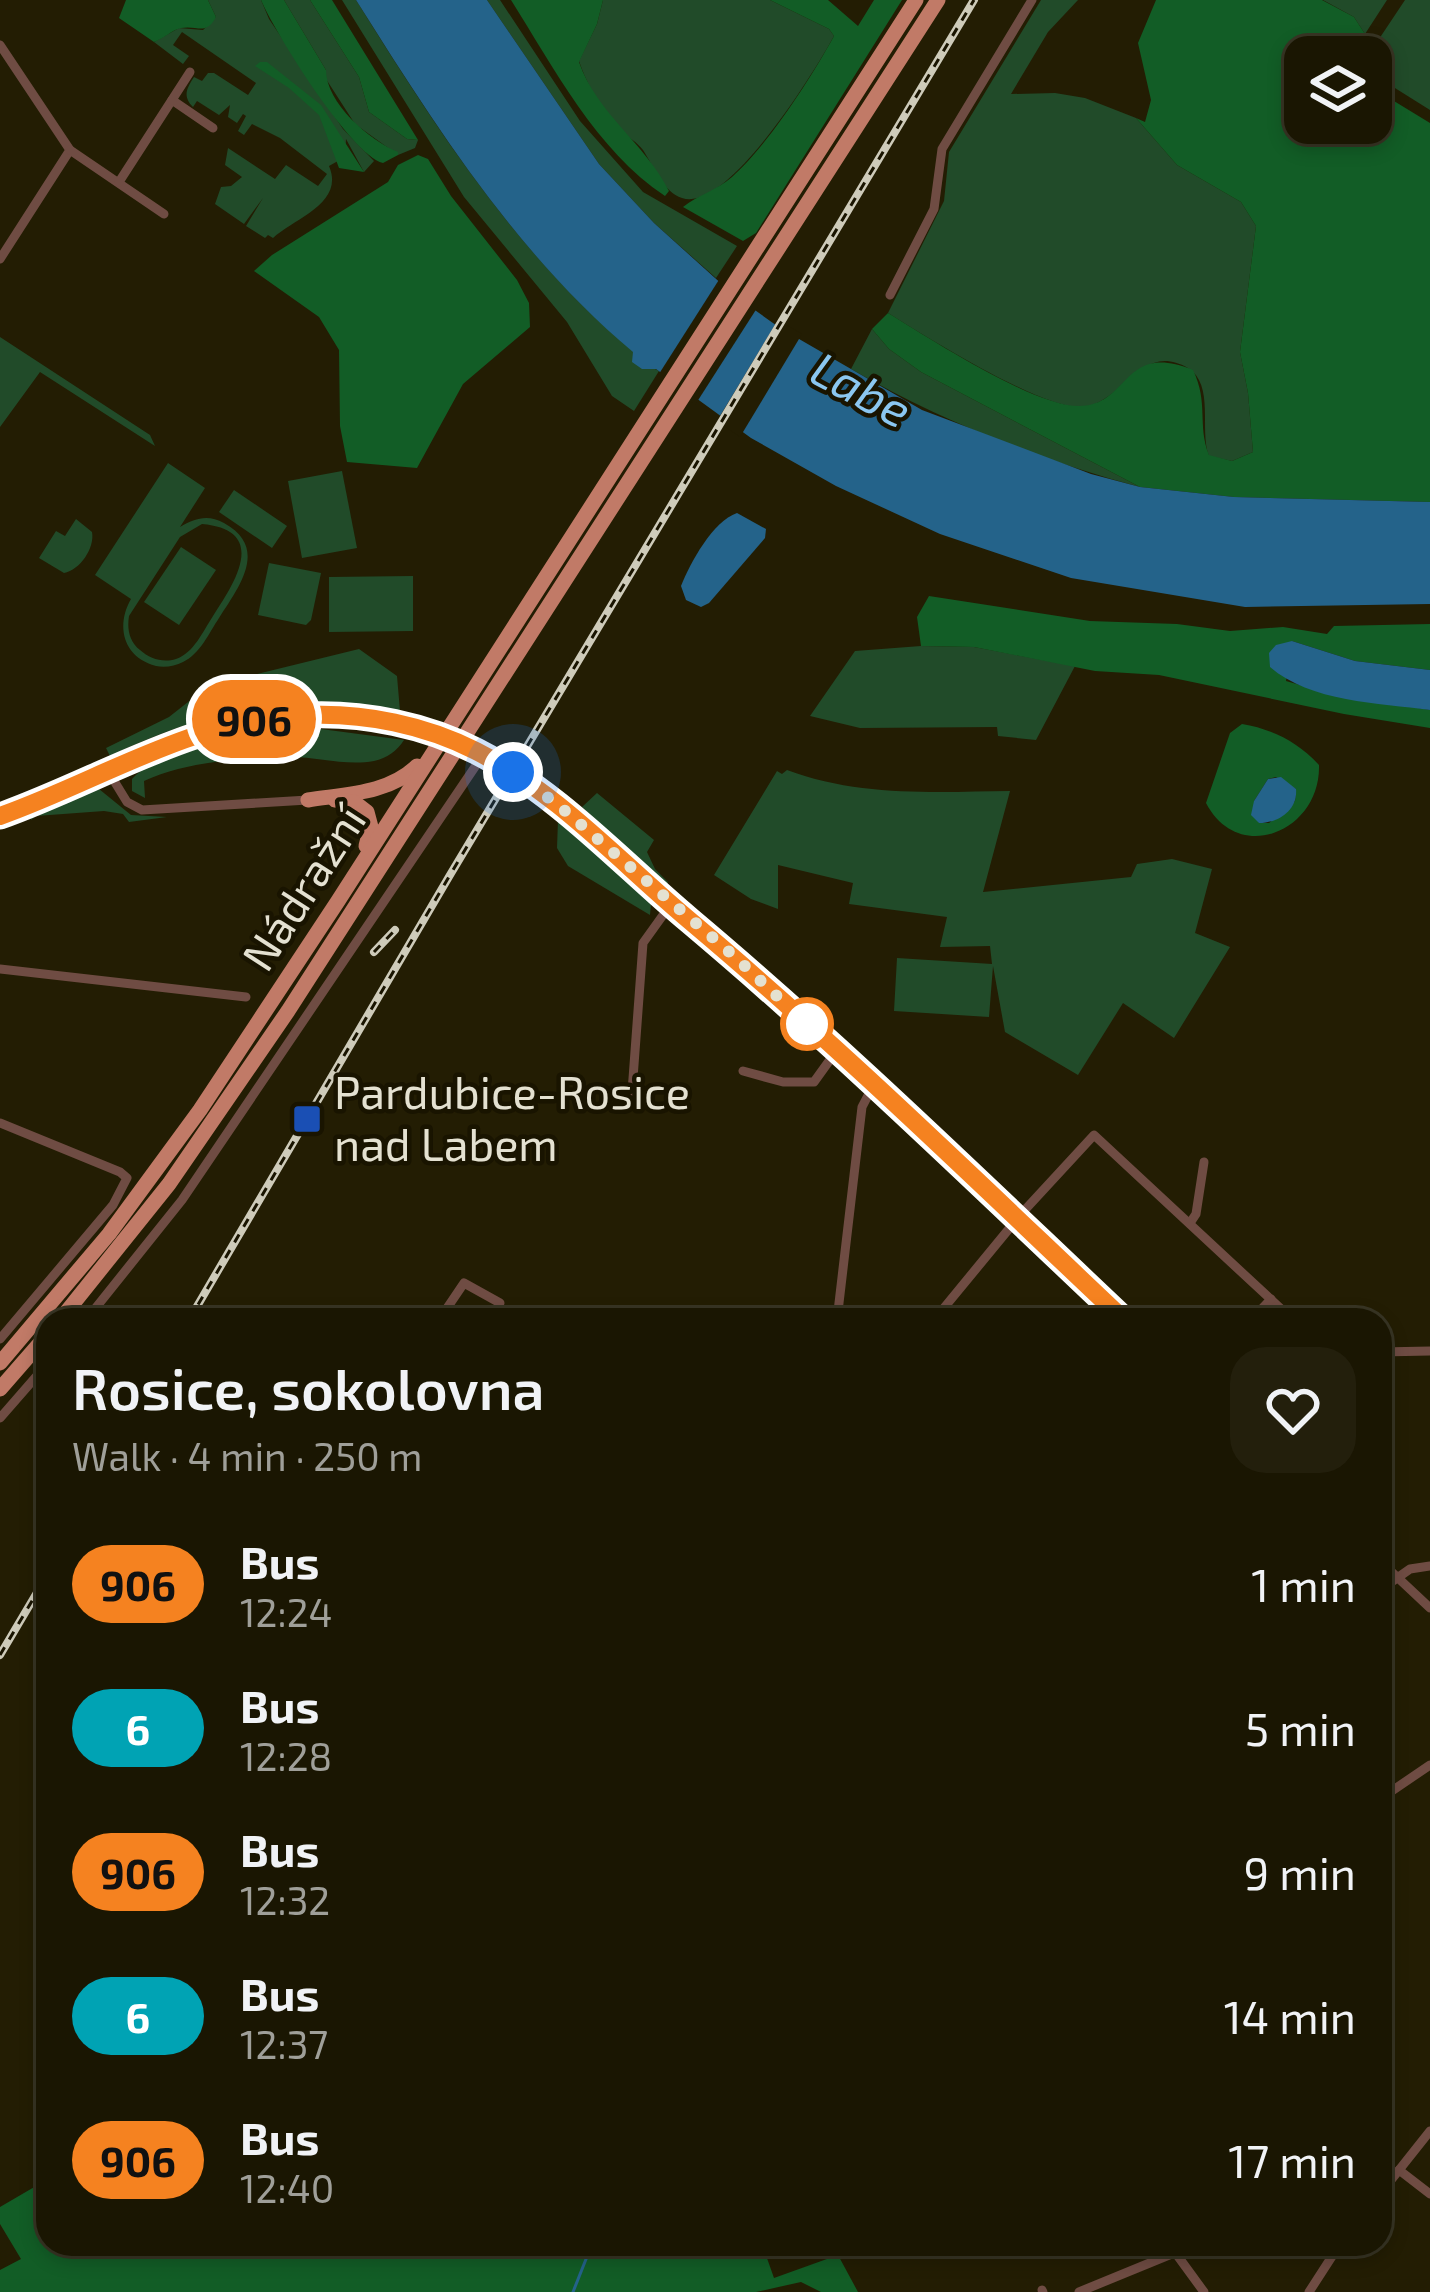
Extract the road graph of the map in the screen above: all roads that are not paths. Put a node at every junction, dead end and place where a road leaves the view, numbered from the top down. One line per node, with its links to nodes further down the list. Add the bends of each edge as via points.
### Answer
1 (916, 0): 13 (main road, Nádražní)
2 (937, 0): 33 (main road, Nádražní, via 227,1100)
3 (1032, 0): 12 (street, via 942,149 934,209)
4 (0, 45): 8 (street)
5 (190, 72): 6 (street)
6 (172, 100): 7 (street); 9 (street)
7 (213, 128)
8 (74, 152): 9 (street); 11 (street)
9 (119, 182): 10 (street)
10 (164, 214)
11 (0, 260)
12 (890, 295)
13 (440, 742): 16 (main road, via 394,784); 18 (main road, Nádražní)
14 (483, 754): 15 (street, bridge, via 429,732 327,715 236,722); 19 (street, bridge, via 538,789); 34 (street, via 172,1213)
15 (107, 771): 16 (street, via 142,810); 17 (street)
16 (308, 800): 18 (main road, via 354,802 369,814 371,832)
17 (0, 816)
18 (355, 874): 32 (main road, Nádražní, via 144,1189)
19 (671, 904): 22 (street); 25 (street, via 643,943)
20 (0, 969): 21 (street)
21 (246, 997)
22 (837, 1050): 23 (street, via 814,1082); 24 (street)
23 (743, 1071)
24 (874, 1084): 28 (street); 36 (street, via 862,1107)
25 (632, 1092)
26 (0, 1123): 42 (street, via 127,1178)
27 (1204, 1162): 29 (street)
28 (1017, 1219): 29 (street, via 1094,1136); 37 (street); 38 (street)
29 (1190, 1223): 30 (street)
30 (1270, 1299): 39 (street); 40 (street)
31 (500, 1303): 35 (street, via 464,1283)
32 (46, 1308)
33 (70, 1308)
34 (96, 1308)
35 (448, 1308)
36 (838, 1308)
37 (944, 1308)
38 (1111, 1308)
39 (1261, 1308)
40 (1280, 1308)
41 (36, 1320): 46 (main road, Nádražní)
42 (0, 1339)
43 (36, 1348): 48 (main road)
44 (1430, 1351): 45 (street)
45 (1392, 1352)
46 (0, 1363)
47 (36, 1377): 49 (street)
48 (0, 1389)
49 (0, 1418)
50 (1430, 1565): 52 (street)
51 (1392, 1572): 52 (street)
52 (1397, 1577): 53 (street); 54 (street)
53 (1392, 1581)
54 (1430, 1608)
55 (1430, 1765): 56 (street)
56 (1392, 1791)
57 (1430, 2131): 58 (street)
58 (1399, 2170): 59 (street); 60 (street)
59 (1392, 2179)
60 (1430, 2194)
61 (1155, 2256): 64 (street)
62 (1178, 2256): 65 (street)
63 (1332, 2256): 66 (street)
64 (1079, 2292)
65 (1204, 2292)
66 (1309, 2292)

